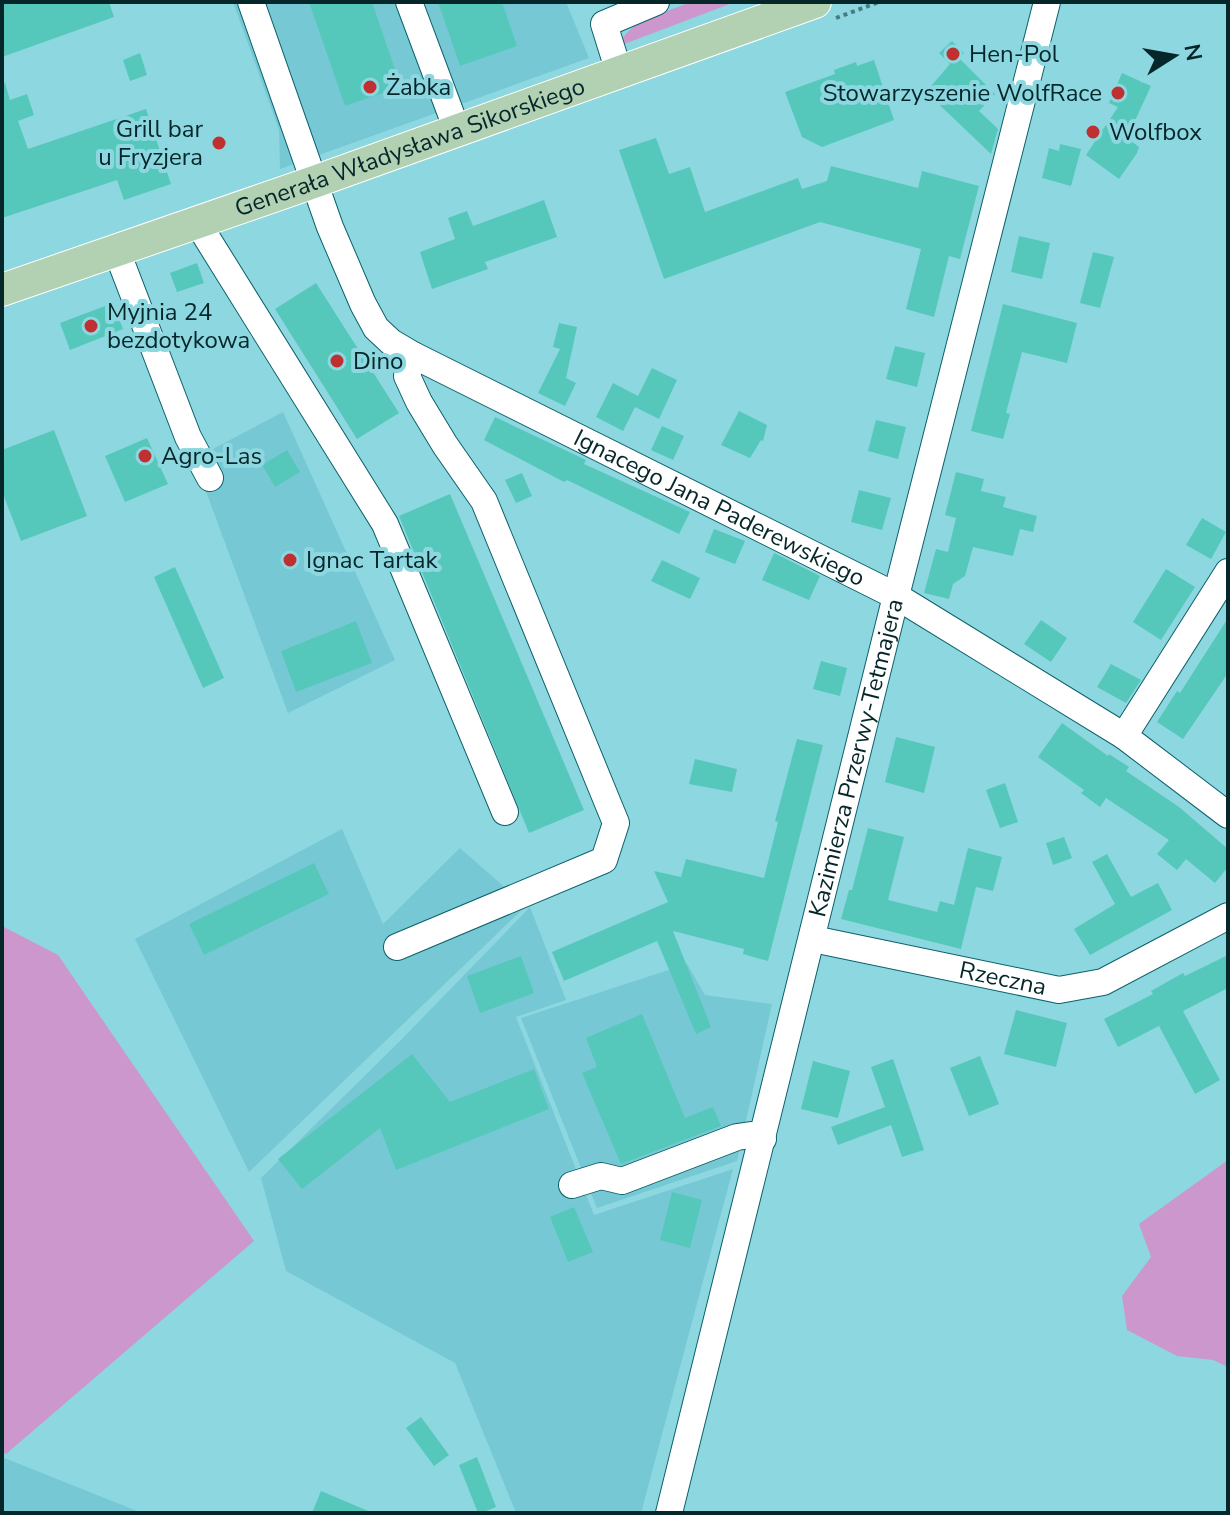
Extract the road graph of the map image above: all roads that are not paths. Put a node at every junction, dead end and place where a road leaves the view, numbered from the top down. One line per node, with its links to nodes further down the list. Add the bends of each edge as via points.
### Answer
1 (251, 2): 9 (street, Ignacego Jana Paderewskiego)
2 (409, 2): 8 (street)
3 (657, 2): 7 (street, via 604,24)
4 (815, 2): 6 (main road, Generała Władysława Sikorskiego)
5 (1047, 2): 16 (street, Kazimierza Przerwy-Tetmajera)
6 (764, 11): 7 (main road, Generała Władysława Sikorskiego)
7 (619, 72): 8 (main road, Generała Władysława Sikorskiego)
8 (457, 130): 9 (main road, Generała Władysława Sikorskiego)
9 (314, 182): 10 (main road, Generała Władysława Sikorskiego); 13 (street, Ignacego Jana Paderewskiego, via 376,328)
10 (197, 222): 11 (main road, Generała Władysława Sikorskiego); 18 (street, via 385,524)
11 (116, 249): 12 (main road, Generała Władysława Sikorskiego); 14 (street, via 188,437)
12 (2, 290)
13 (413, 355): 16 (street, Ignacego Jana Paderewskiego); 22 (street, via 407,376 484,501 616,823 604,860)
14 (210, 478)
15 (1228, 572): 17 (street)
16 (896, 596): 17 (street, Ignacego Jana Paderewskiego); 21 (street, Kazimierza Przerwy-Tetmajera)
17 (1124, 736): 19 (street, Ignacego Jana Paderewskiego)
18 (505, 812)
19 (1228, 815)
20 (1228, 916): 21 (street, Rzeczna, via 1103,982 1059,990)
21 (813, 939): 23 (street, Kazimierza Przerwy-Tetmajera)
22 (397, 947)
23 (763, 1139): 24 (street, via 737,1137 622,1181 601,1176); 25 (street, Kazimierza Przerwy-Tetmajera)
24 (572, 1185)
25 (669, 1513)

